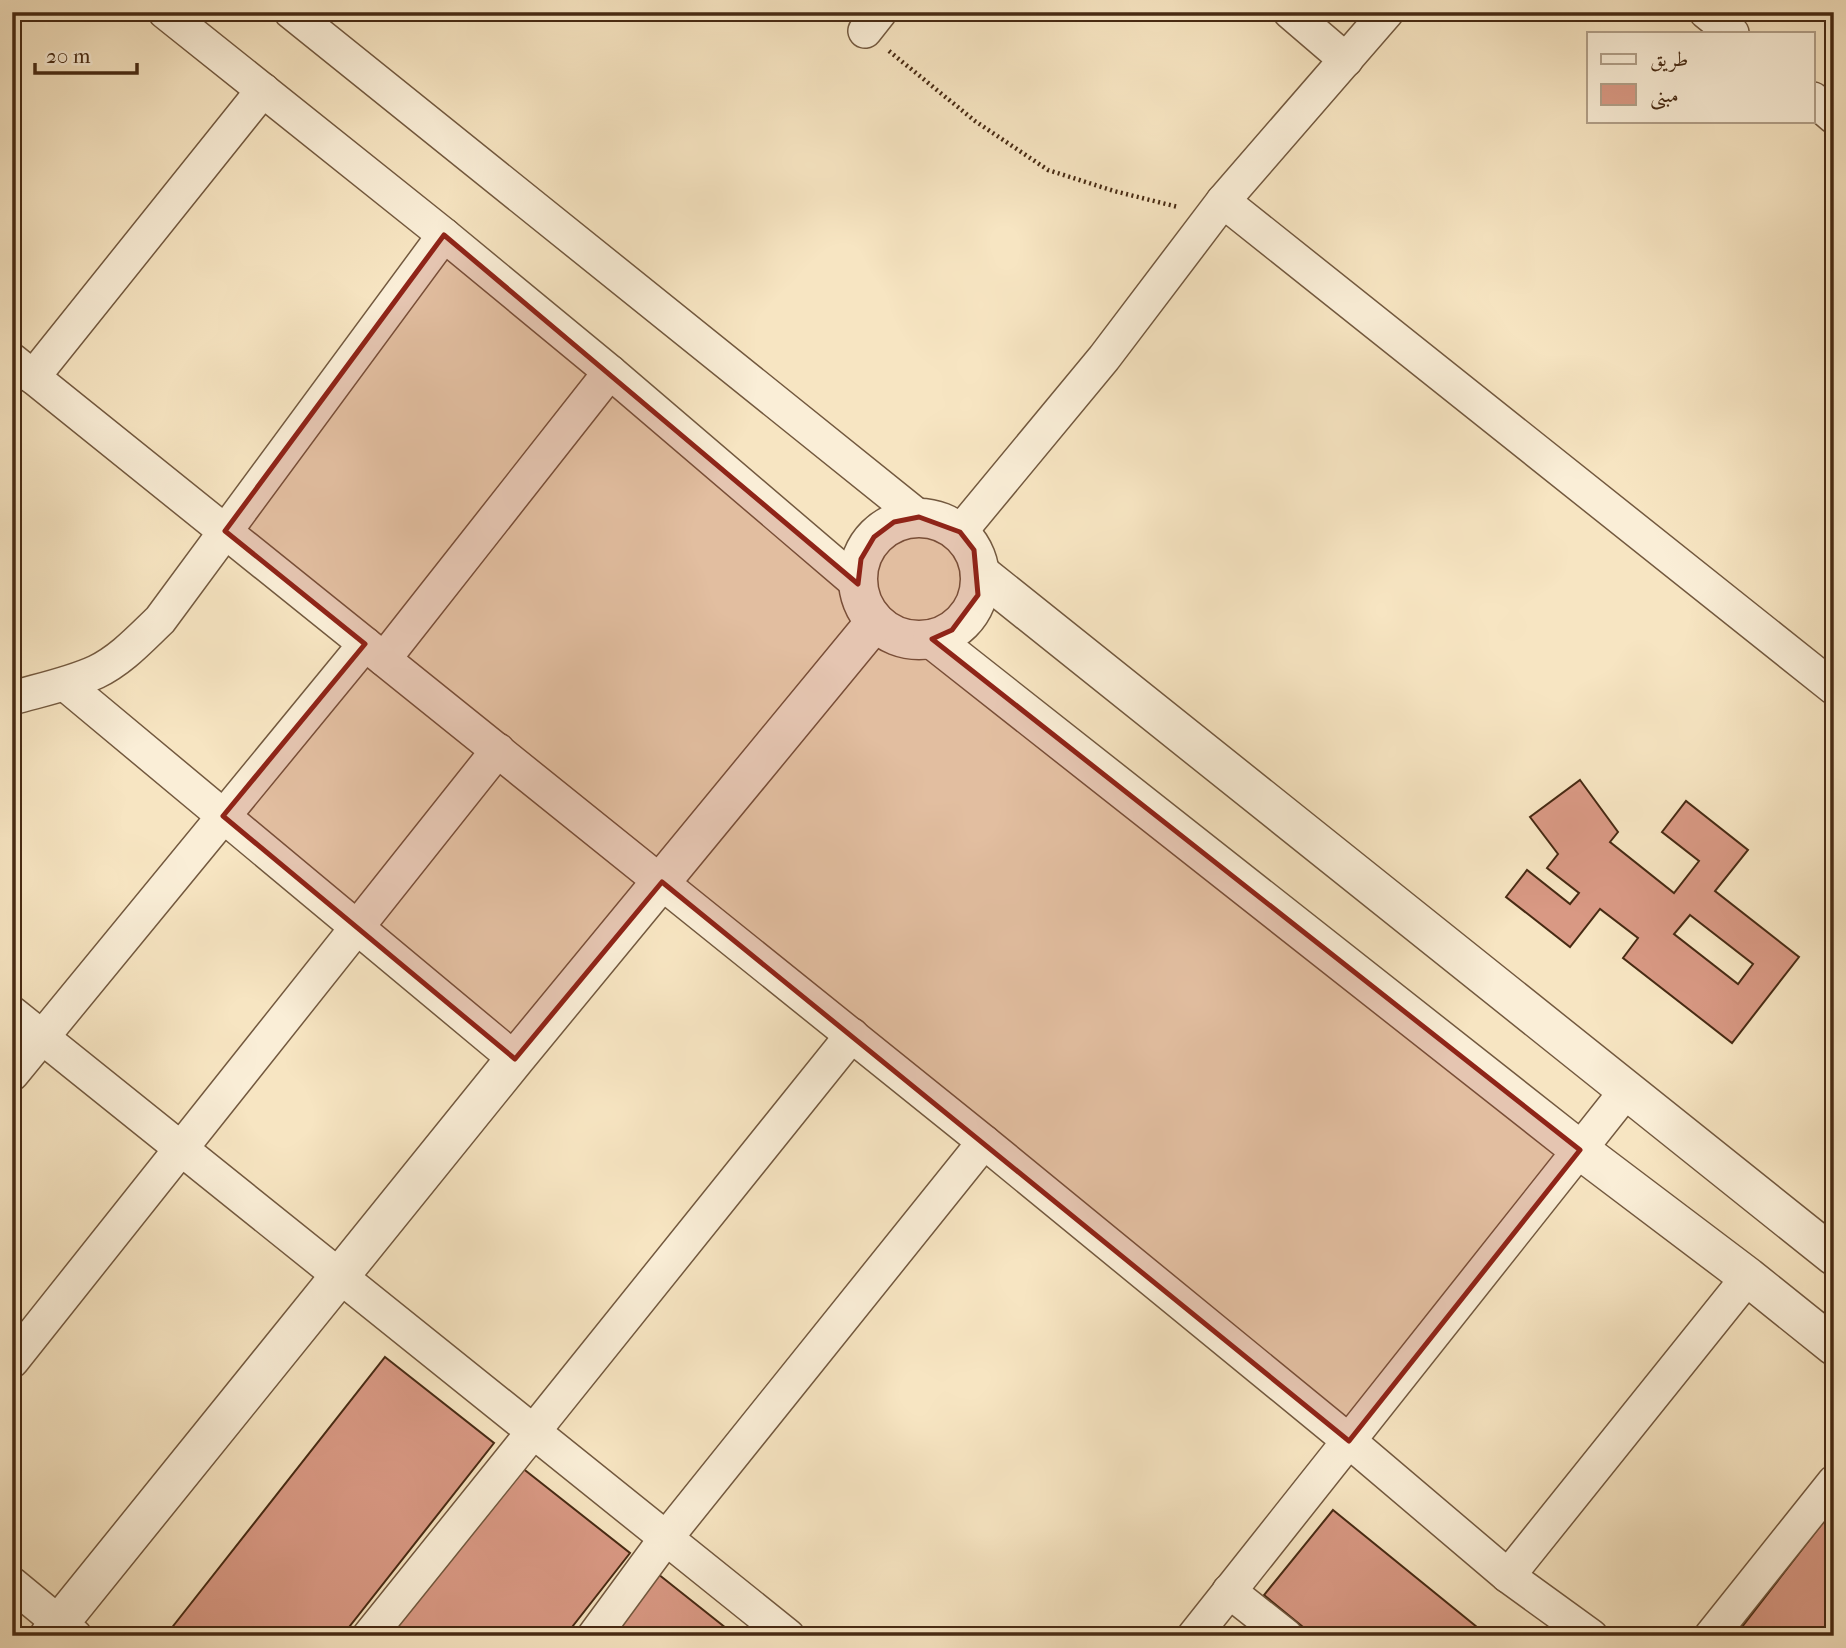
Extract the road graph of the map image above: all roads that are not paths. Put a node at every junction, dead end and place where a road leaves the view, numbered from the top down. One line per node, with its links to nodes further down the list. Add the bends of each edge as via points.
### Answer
1 (165, 12): 8 (street)
2 (291, 12): 15 (street)
3 (1290, 12): 7 (street)
4 (1387, 12): 7 (street)
5 (1706, 12): 6 (street)
6 (1731, 32)
7 (1346, 60): 11 (street)
8 (262, 90): 12 (street); 13 (street)
9 (1814, 100): 10 (street)
10 (1834, 117)
11 (1223, 201): 17 (street, via 1104,358); 24 (street)
12 (444, 235): 14 (street); 16 (street)
13 (22, 368): 16 (street)
14 (610, 372): 19 (street); 22 (street)
15 (919, 517): 17 (street); 19 (street, via 894,522 874,537 861,559)
16 (225, 531): 22 (street); 23 (street, via 160,620 127,651 97,671)
17 (960, 532): 18 (street, via 974,550)
18 (980, 573): 21 (street, via 978,595 968,615 952,630); 35 (street)
19 (858, 584): 20 (street, via 863,605)
20 (875, 622): 21 (street, via 911,640); 28 (street)
21 (932, 639): 38 (street)
22 (375, 651): 26 (street); 27 (street)
23 (65, 684): 25 (street); 27 (street)
24 (1834, 688)
25 (12, 698)
26 (498, 750): 28 (street); 29 (street)
27 (223, 816): 29 (street); 32 (street)
28 (662, 882): 31 (street); 33 (street)
29 (357, 928): 33 (street); 37 (street)
30 (12, 1013): 32 (street)
31 (852, 1035): 36 (street); 44 (street)
32 (42, 1037): 34 (street); 37 (street)
33 (514, 1059): 40 (street)
34 (12, 1074)
35 (1627, 1090): 38 (street); 39 (street)
36 (984, 1142): 45 (street); 47 (street)
37 (182, 1149): 40 (street); 43 (street)
38 (1580, 1150): 41 (street); 45 (street)
39 (1834, 1256)
40 (340, 1276): 44 (street); 51 (street)
41 (1748, 1277): 42 (street); 48 (street)
42 (1834, 1346)
43 (12, 1362)
44 (533, 1431): 47 (street); 52 (street)
45 (1349, 1441): 48 (street); 50 (street)
46 (1834, 1482): 58 (street)
47 (666, 1538): 53 (street); 54 (street)
48 (1508, 1576): 57 (street)
49 (12, 1584): 51 (street)
50 (1229, 1591): 55 (street); 56 (street)
51 (62, 1631)
52 (369, 1636)
53 (594, 1636)
54 (788, 1636)
55 (1194, 1636)
56 (1286, 1636)
57 (1591, 1636)
58 (1711, 1636)

